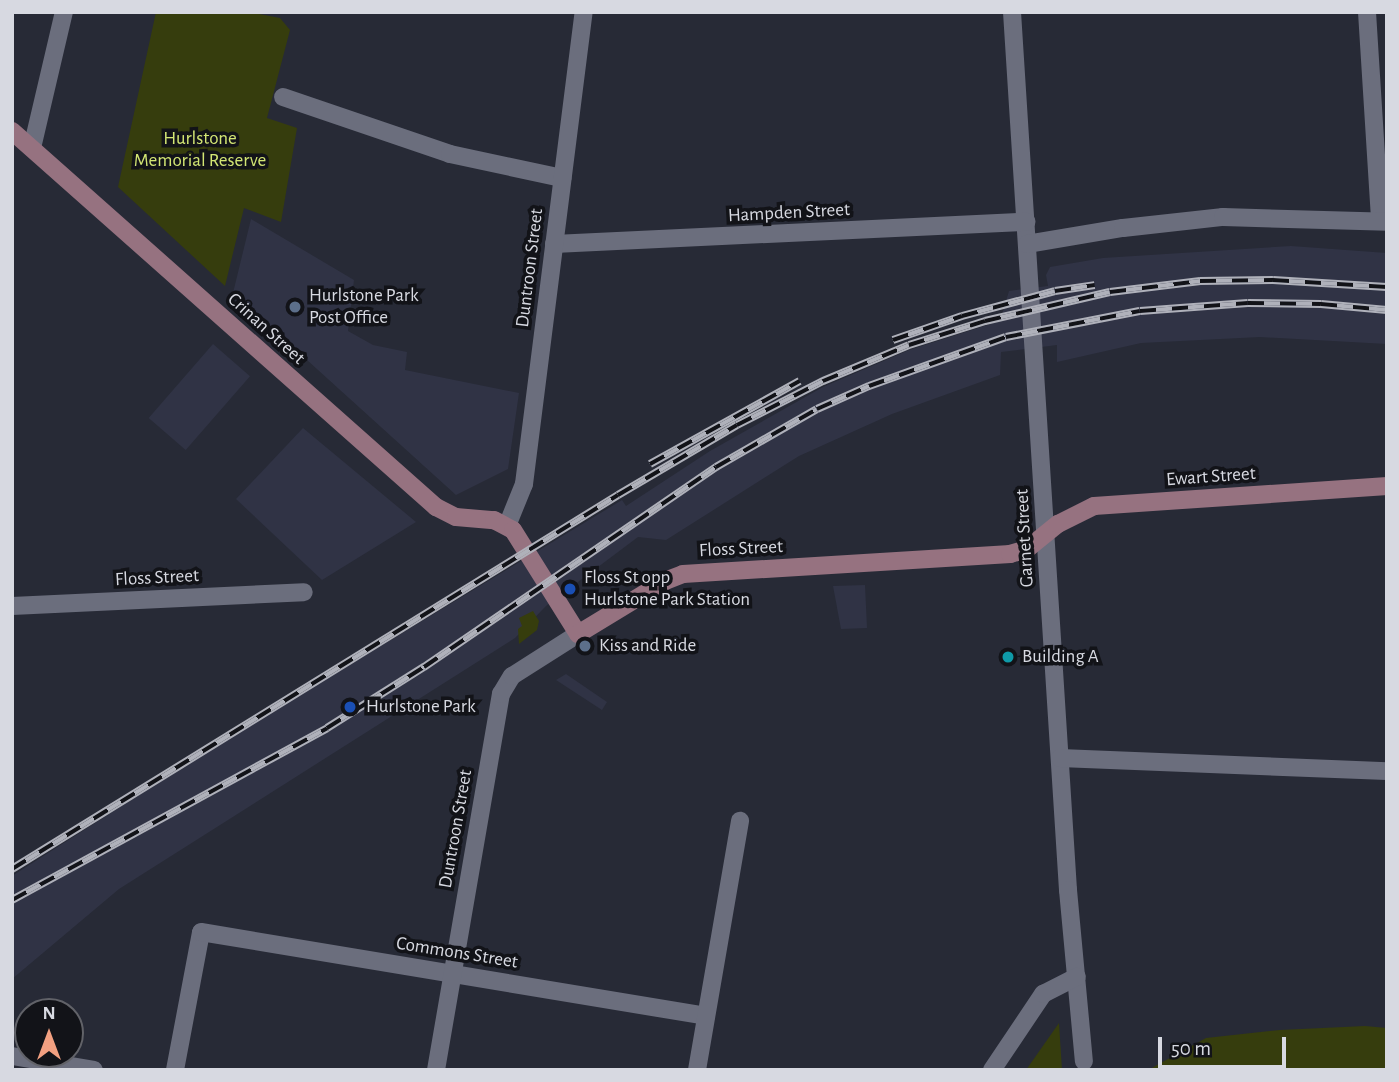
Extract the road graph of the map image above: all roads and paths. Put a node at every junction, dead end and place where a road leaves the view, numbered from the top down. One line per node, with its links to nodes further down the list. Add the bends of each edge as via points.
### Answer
1 (64, 12): 7 (street)
2 (584, 12): 8 (street, Duntroon Street)
3 (1012, 12): 10 (street, Garnet Street)
4 (1367, 12): 9 (street)
5 (283, 97): 8 (street, via 450,154)
6 (12, 131): 7 (street, Crinan Street)
7 (32, 148): 14 (street, Crinan Street, via 436,507 456,517 494,520)
8 (562, 178): 11 (street, Duntroon Street)
9 (1383, 221): 12 (street, via 1223,217)
10 (1026, 222): 11 (street, Hampden Street); 12 (street, Garnet Street)
11 (554, 244): 14 (street, Duntroon Street, via 524,484)
12 (1027, 244): 15 (street, Garnet Street)
13 (1387, 486): 15 (street, Ewart Street, via 1094,506)
14 (512, 530): 18 (street)
15 (1046, 534): 18 (street, Floss Street, via 1010,554 677,575); 19 (street, Garnet Street)
16 (304, 592): 17 (street, Floss Street)
17 (12, 606)
18 (579, 635): 22 (street, Duntroon Street, via 519,671 504,686)
19 (1059, 758): 20 (street); 23 (street, Garnet Street)
20 (1387, 771)
21 (740, 821): 24 (street)
22 (452, 973): 24 (street, Commons Street); 28 (street, Commons Street, via 201,932); 29 (street, Duntroon Street)
23 (1077, 976): 26 (street, Garnet Street); 31 (street, via 1043,994)
24 (706, 1016): 30 (street)
25 (12, 1056): 27 (street)
26 (1084, 1061)
27 (94, 1070)
28 (175, 1070)
29 (436, 1070)
30 (697, 1070)
31 (992, 1070)

